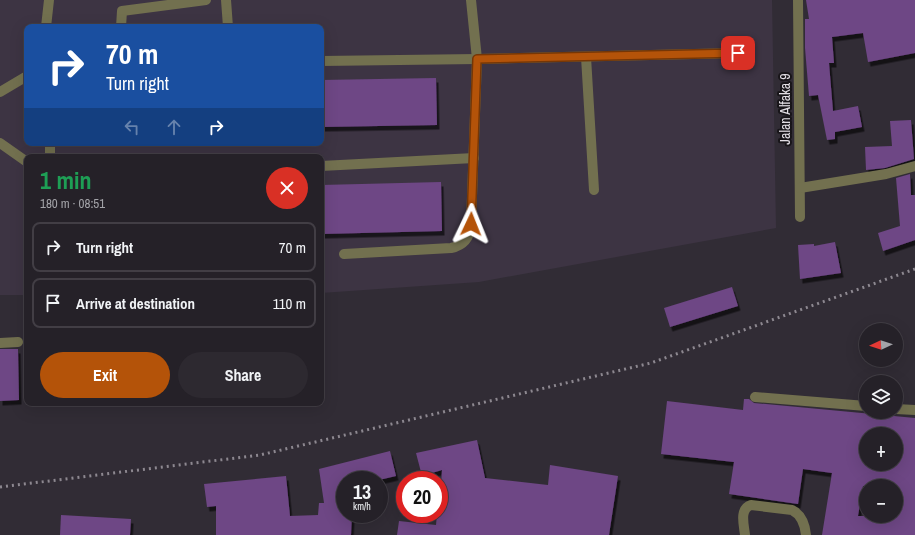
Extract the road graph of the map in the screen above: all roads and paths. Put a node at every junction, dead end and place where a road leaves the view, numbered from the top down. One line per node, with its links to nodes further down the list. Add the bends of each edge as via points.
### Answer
1 (49, 0): 8 (street)
2 (119, 0): 7 (street)
3 (206, 0): 7 (street)
4 (226, 0): 10 (street)
5 (471, 0): 13 (street)
6 (798, 0): 22 (street, Jalan Alfaka 9)
7 (122, 11): 9 (street)
8 (46, 24)
9 (121, 24)
10 (228, 24)
11 (738, 53): 12 (street)
12 (586, 56): 13 (street); 23 (street)
13 (477, 59): 14 (street); 18 (street)
14 (324, 61)
15 (24, 78): 16 (street)
16 (0, 92)
17 (0, 143): 19 (street)
18 (474, 158): 20 (street); 25 (street, via 470,232 463,243 451,248)
19 (24, 160)
20 (324, 166)
21 (915, 166): 22 (street, via 886,174)
22 (800, 188): 24 (street, Jalan Alfaka 9)
23 (594, 190)
24 (800, 218)
25 (344, 254)
26 (18, 342): 27 (street)
27 (0, 343)
28 (755, 397): 29 (street)
29 (859, 405)
30 (903, 409): 31 (street)
31 (915, 410)
32 (745, 535): 33 (street, via 743,514 751,505 792,510 802,520)
33 (806, 535)

